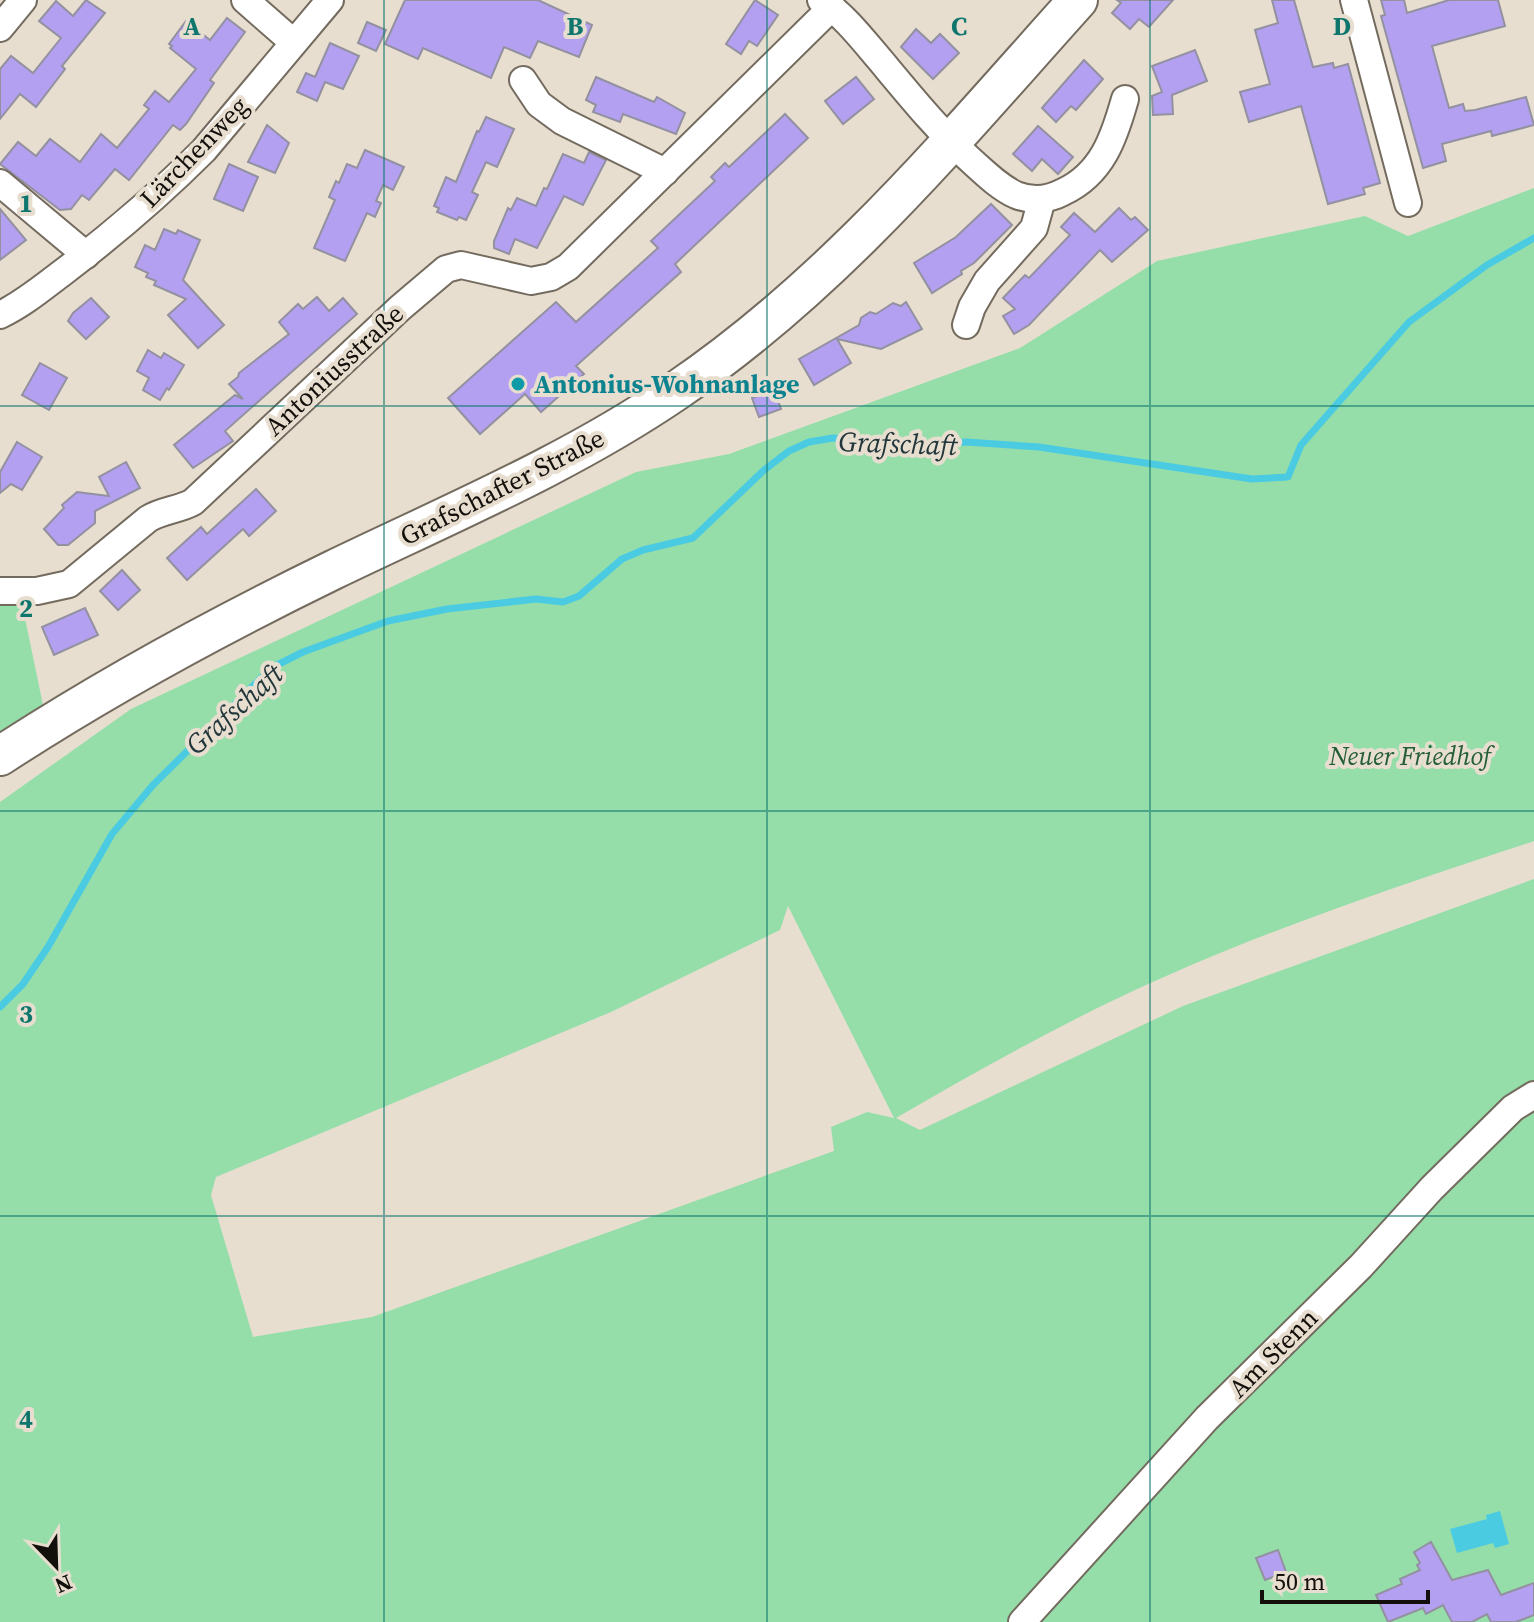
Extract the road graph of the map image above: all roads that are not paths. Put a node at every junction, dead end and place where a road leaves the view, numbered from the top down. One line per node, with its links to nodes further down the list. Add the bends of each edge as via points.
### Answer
1 (23, 0): 7 (street)
2 (245, 0): 8 (street)
3 (330, 0): 8 (street, Lärchenweg)
4 (1078, 0): 11 (street, Grafschafter Straße)
5 (1354, 0): 15 (street)
6 (826, 4): 11 (street); 12 (street, Antoniusstraße)
7 (0, 28)
8 (293, 42): 16 (street, Lärchenweg, via 182,172)
9 (523, 80): 12 (street, via 539,104 562,121)
10 (1125, 99): 14 (street, via 1102,160 1078,184)
11 (950, 142): 14 (street, via 1006,189); 20 (street, Grafschafter Straße, via 825,273 676,391 551,466 208,631)
12 (665, 172): 19 (street, Antoniusstraße, via 568,267 551,277 531,281 461,265 446,269 193,502 148,519 69,584)
13 (0, 183): 16 (street)
14 (1042, 199): 18 (street, via 1034,228 987,281)
15 (1408, 203)
16 (86, 255): 17 (street, Lärchenweg)
17 (1, 317)
18 (966, 325)
19 (0, 591)
20 (0, 756)
21 (1534, 1095): 22 (street, Am Stenn, via 1513,1108 1432,1188 1207,1418)
22 (1022, 1622)

